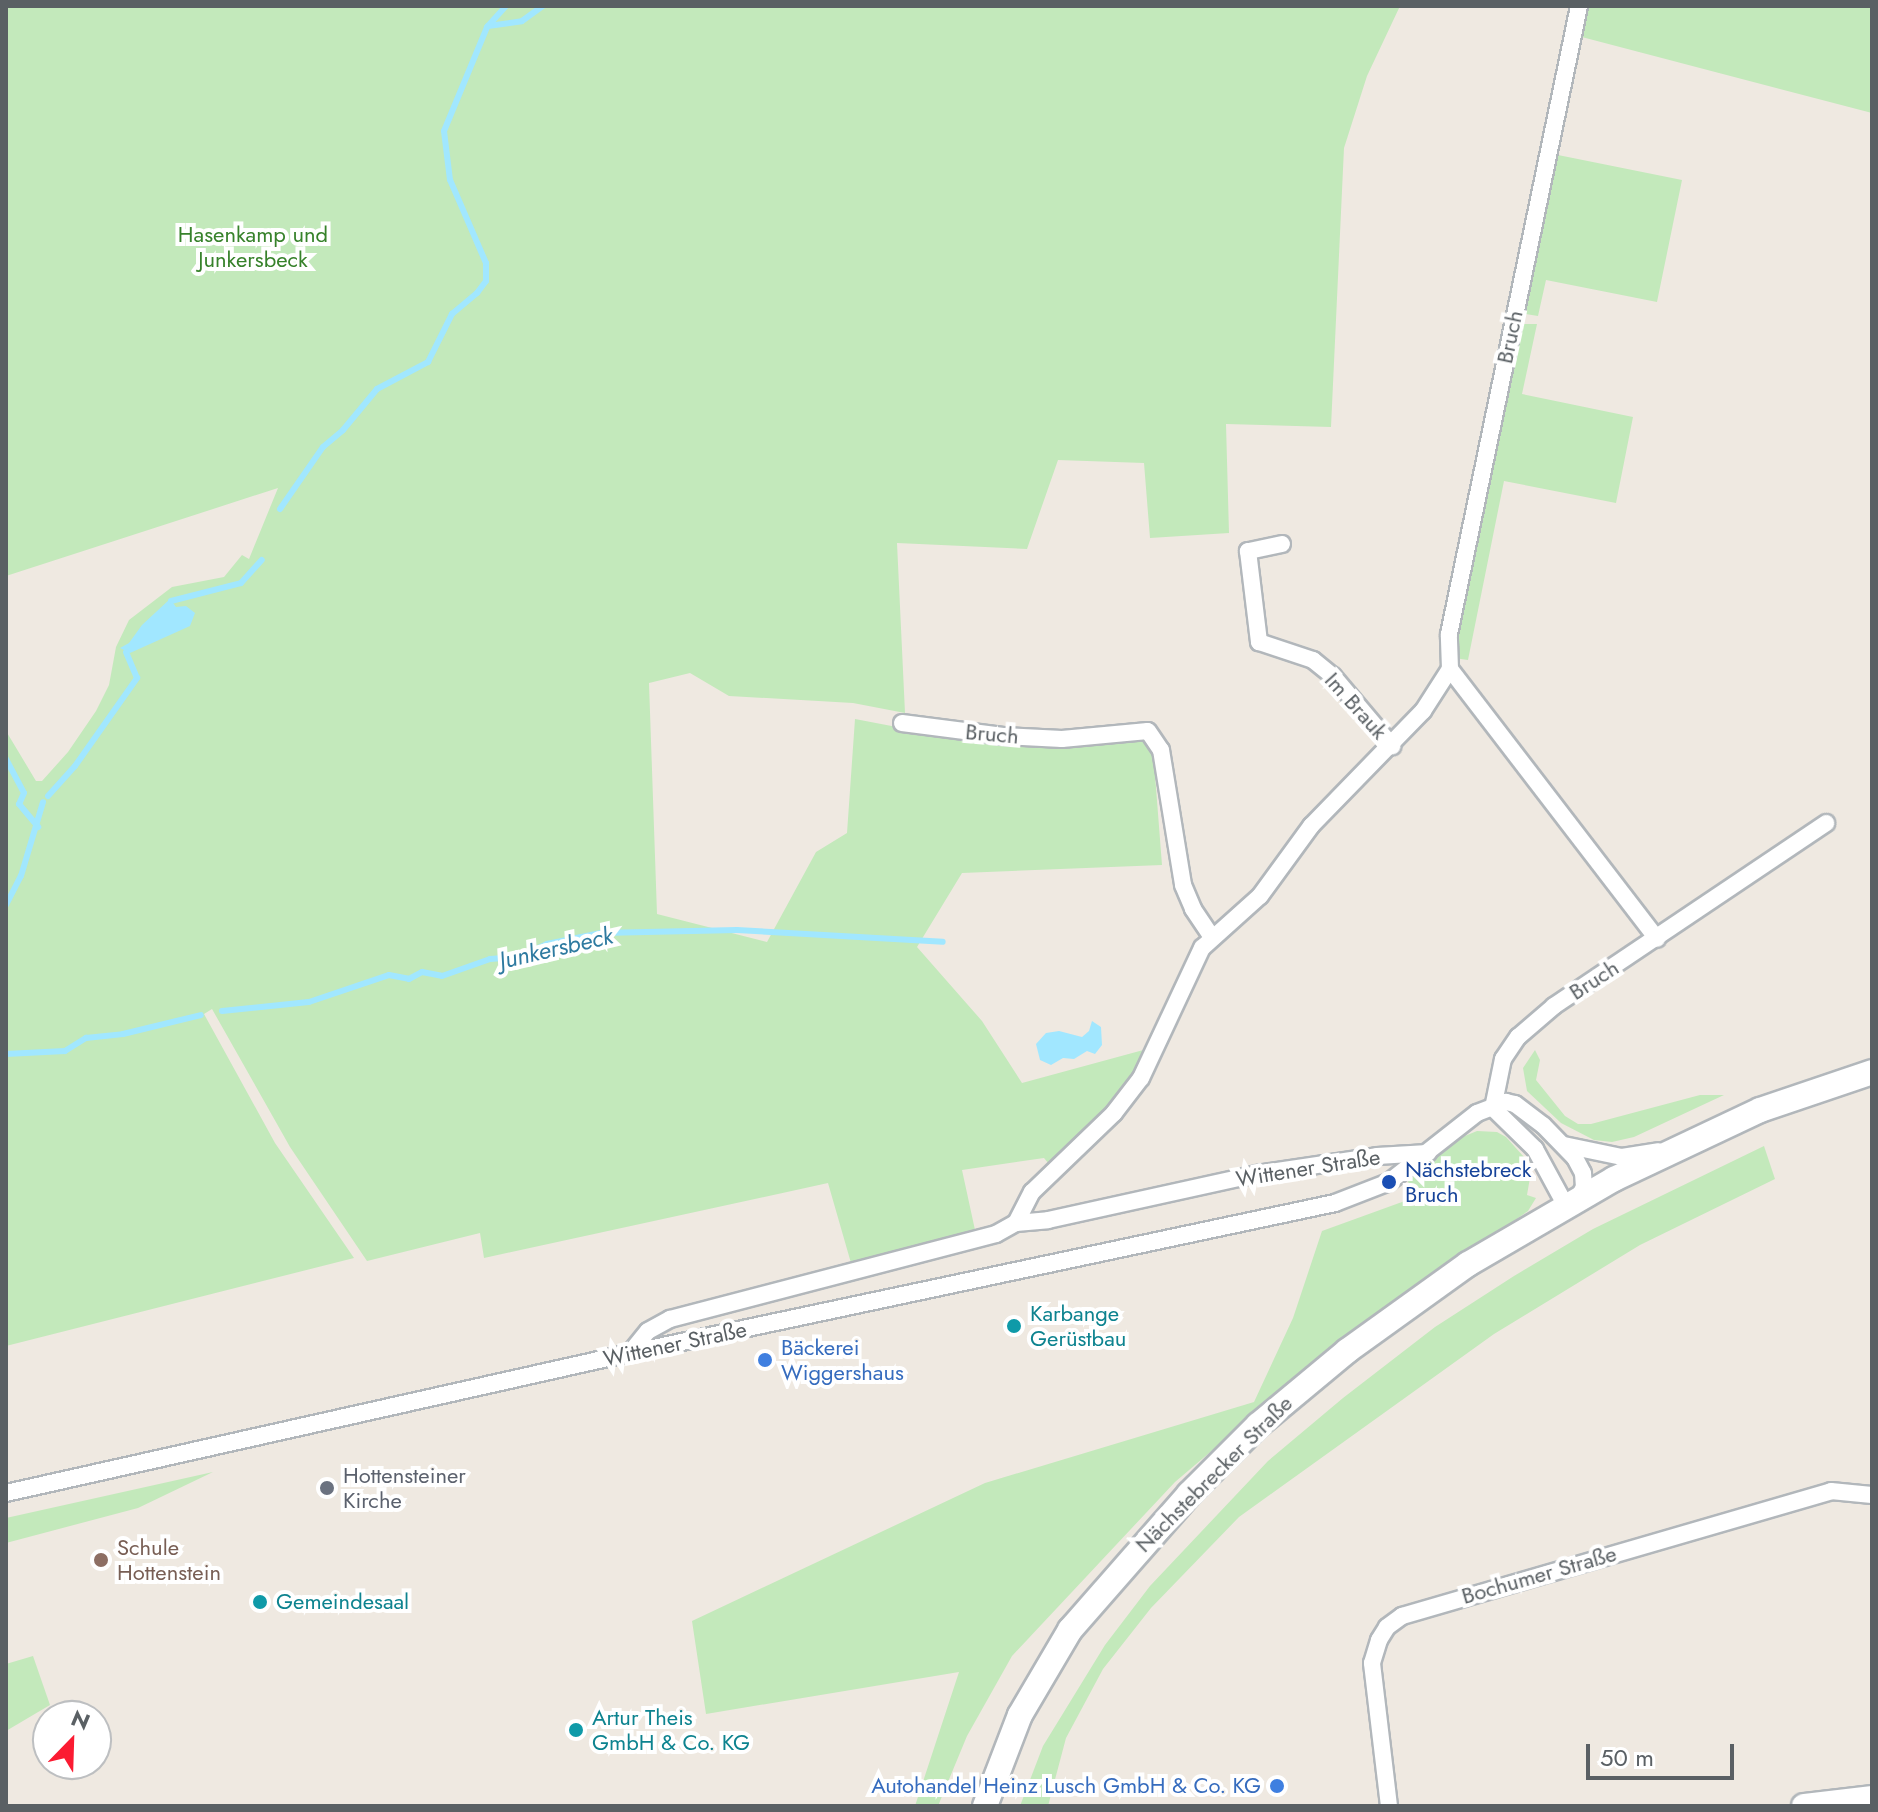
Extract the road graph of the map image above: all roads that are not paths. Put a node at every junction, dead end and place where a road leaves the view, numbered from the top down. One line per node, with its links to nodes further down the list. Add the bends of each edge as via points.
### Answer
1 (1579, 6): 3 (street, Bruch, via 1449,634)
2 (1282, 544): 5 (street, Im Brauk, via 1248,551 1259,642 1313,660)
3 (1450, 669): 5 (street); 8 (street)
4 (902, 723): 7 (street, Bruch, via 1062,739 1148,731 1161,750 1183,885)
5 (1392, 746): 7 (street, via 1311,826 1260,896)
6 (1826, 823): 8 (street, Bruch)
7 (1212, 937): 15 (street, via 1141,1078 1114,1113 1032,1192)
8 (1657, 939): 10 (street, Bruch, via 1554,1006 1518,1037 1503,1059)
9 (1872, 1072): 12 (main road, via 1793,1097)
10 (1493, 1108): 11 (street, via 1515,1104); 13 (street, Wittener Straße, via 1477,1113); 14 (street, via 1535,1149)
11 (1561, 1145): 12 (street, via 1622,1157); 14 (street, via 1583,1173 1584,1187)
12 (1672, 1149): 14 (main road)
13 (1428, 1153): 15 (street, Wittener Straße, via 1257,1174); 16 (street, Wittener Straße, via 1389,1182 1335,1203)
14 (1571, 1203): 20 (main road, Nächstebrecker Straße, via 1468,1264 1347,1351 1258,1425 1189,1494 1070,1630 1020,1715)
15 (1016, 1223): 16 (street, via 996,1234 670,1319 648,1331)
16 (630, 1353): 17 (street, Wittener Straße)
17 (6, 1493)
18 (1872, 1495): 21 (street, Bochumer Straße, via 1831,1491 1402,1616 1387,1627 1372,1663)
19 (1872, 1798): 22 (main road)
20 (985, 1806)
21 (1389, 1806)
22 (1804, 1806)

